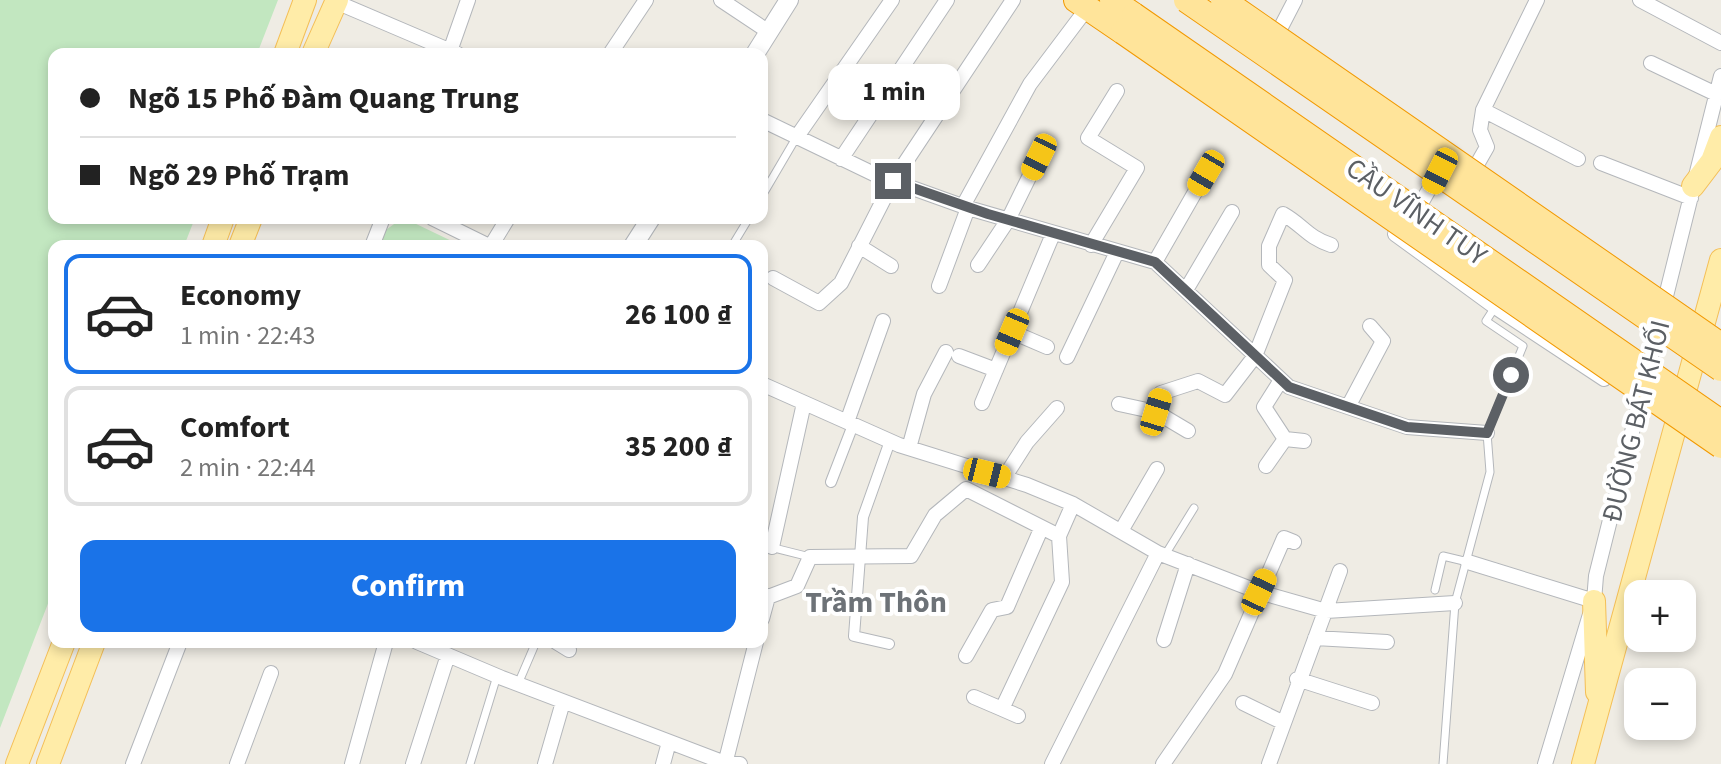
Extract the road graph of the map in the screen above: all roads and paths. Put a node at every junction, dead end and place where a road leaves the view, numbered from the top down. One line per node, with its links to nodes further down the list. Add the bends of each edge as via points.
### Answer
1 (305, 0): 23 (main road)
2 (312, 0): 23 (main road)
3 (468, 0): 26 (street)
4 (646, 0): 27 (street)
5 (721, 0): 21 (street)
6 (789, 0): 21 (street)
7 (892, 0): 36 (street)
8 (947, 0): 39 (street)
9 (1013, 0): 44 (street)
10 (1060, 0): 19 (street)
11 (1112, 0): 85 (highway, CẦU VĨNH TUY, bridge)
12 (1186, 0): 74 (highway, CẦU VĨNH TUY, bridge)
13 (1223, 0): 70 (highway, bridge)
14 (1240, 0): 20 (street)
15 (1295, 0): 20 (street)
16 (1537, 0): 33 (street)
17 (1640, 0): 22 (street)
18 (334, 1): 24 (main road); 25 (street)
19 (1079, 8): 47 (street, via 1030,84); 52 (street); 92 (highway, bridge, via 1123,32)
20 (1280, 29): 37 (street)
21 (769, 32): 28 (street)
22 (1721, 43)
23 (288, 46)
24 (316, 48)
25 (441, 48)
26 (454, 48)
27 (614, 48)
28 (759, 48)
29 (1651, 63): 32 (street)
30 (1721, 76): 32 (street, ĐƯỜNG BÁT KHỐI)
31 (1117, 91): 54 (street, via 1088,138 1137,168)
32 (1716, 94): 46 (street, ĐƯỜNG BÁT KHỐI)
33 (1483, 110): 40 (street); 42 (street, via 1480,130 1487,147)
34 (768, 123): 36 (street)
35 (1721, 137): 46 (main road)
36 (796, 138): 39 (street); 45 (lane)
37 (1450, 152): 42 (street); 52 (street)
38 (1039, 157): 49 (street)
39 (841, 159): 44 (street)
40 (1578, 159)
41 (1601, 163): 46 (street)
42 (1475, 168): 65 (street)
43 (1206, 173): 59 (street)
44 (893, 181): 47 (street); 56 (street)
45 (768, 186)
46 (1692, 192): 65 (street, ĐƯỜNG BÁT KHỐI)
47 (966, 207): 49 (street); 63 (street)
48 (1232, 212): 64 (street)
49 (1008, 220): 51 (street); 60 (street)
50 (444, 224): 53 (street)
51 (1053, 234): 54 (street); 69 (street)
52 (1400, 238): 66 (street)
53 (478, 240)
54 (1091, 245): 57 (street)
55 (1331, 245): 72 (street, via 1311,238 1300,223 1283,214 1269,246 1269,265 1285,280)
56 (859, 246): 61 (street); 62 (street, via 841,283 821,303)
57 (1116, 254): 59 (street); 73 (street)
58 (1721, 260): 141 (main road)
59 (1155, 262): 64 (street)
60 (978, 265)
61 (891, 266)
62 (773, 278)
63 (939, 286)
64 (1186, 290): 72 (street)
65 (1666, 295): 81 (street, ĐƯỜNG BÁT KHỐI)
66 (1495, 307): 81 (street); 88 (lane, via 1486,321 1523,346)
67 (883, 321): 86 (street)
68 (1370, 326): 82 (street, via 1383,341)
69 (1012, 332): 71 (street); 75 (street)
70 (1721, 345)
71 (1047, 347)
72 (1255, 356): 76 (street); 84 (street, via 1225,395 1198,381 1161,393)
73 (1067, 357)
74 (1721, 369)
75 (996, 370): 79 (street); 93 (street, via 953,354 924,394)
76 (1281, 380): 82 (street); 89 (street, via 1264,407)
77 (768, 387): 78 (street)
78 (804, 403): 86 (street); 103 (street)
79 (982, 403)
80 (1119, 404): 84 (street)
81 (1642, 404): 115 (street, ĐƯỜNG BÁT KHỐI)
82 (1348, 407): 88 (street, via 1407,427)
83 (1057, 408): 96 (street)
84 (1156, 412): 87 (street)
85 (1721, 422)
86 (850, 423): 90 (street); 97 (street)
87 (1188, 431)
88 (1487, 433): 109 (lane, via 1490,472)
89 (1285, 439): 91 (street); 94 (street)
90 (890, 441): 93 (street); 108 (street, via 863,517)
91 (1304, 441)
92 (1721, 446)
93 (909, 448): 96 (street)
94 (1266, 466)
95 (1157, 469): 101 (street)
96 (1004, 478): 98 (street)
97 (831, 482)
98 (1073, 504): 101 (street); 102 (street)
99 (1194, 508): 106 (lane)
100 (1041, 529): 102 (street); 108 (street, via 966,489 935,515 911,556); 130 (street, via 1007,607 992,610)
101 (1121, 531): 106 (street)
102 (1059, 536): 139 (street, via 1062,582)
103 (768, 542)
104 (1294, 542): 113 (street, via 1284,538)
105 (768, 546): 107 (lane)
106 (1162, 554): 110 (street); 155 (street)
107 (810, 557): 108 (street); 114 (street, via 797,586)
108 (860, 557): 121 (street, via 854,636)
109 (1468, 562): 112 (lane, via 1443,556); 115 (street); 116 (lane)
110 (1188, 564): 113 (street); 119 (street)
111 (1340, 571): 117 (street)
112 (1435, 590)
113 (1259, 592): 117 (street); 156 (street, via 1225,674)
114 (768, 595)
115 (1594, 601): 141 (main road); 159 (street, ĐƯỜNG BÁT KHỐI)
116 (1455, 603): 117 (street); 158 (lane)
117 (1326, 611): 118 (street)
118 (1315, 638): 120 (street); 133 (street)
119 (1164, 640)
120 (1387, 642)
121 (889, 644)
122 (62, 648): 144 (main road)
123 (92, 648): 145 (main road)
124 (178, 648): 146 (street)
125 (384, 648): 148 (street)
126 (431, 648): 129 (street)
127 (533, 648): 134 (lane)
128 (754, 648): 153 (street)
129 (448, 655): 132 (street); 149 (street)
130 (966, 656)
131 (271, 673): 147 (street)
132 (497, 676): 134 (street); 150 (lane)
133 (1297, 679): 138 (street); 142 (street)
134 (518, 684): 136 (street)
135 (974, 697): 139 (street)
136 (563, 702): 143 (street); 151 (street)
137 (1243, 703): 142 (street)
138 (1372, 703)
139 (1002, 709): 140 (street)
140 (1018, 716)
141 (1598, 716): 160 (main road)
142 (1284, 723): 157 (street)
143 (669, 742): 152 (street); 153 (street)
144 (17, 764)
145 (48, 764)
146 (133, 764)
147 (237, 764)
148 (352, 764)
149 (413, 764)
150 (470, 764)
151 (545, 764)
152 (663, 764)
153 (725, 764): 154 (street)
154 (740, 764)
155 (1052, 764)
156 (1163, 764)
157 (1269, 764)
158 (1443, 764)
159 (1545, 764)
160 (1583, 764)

